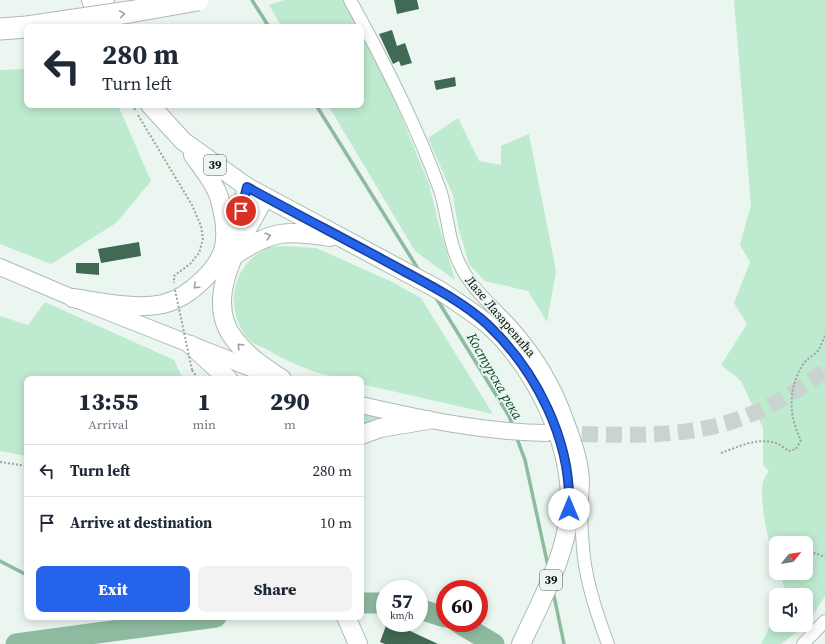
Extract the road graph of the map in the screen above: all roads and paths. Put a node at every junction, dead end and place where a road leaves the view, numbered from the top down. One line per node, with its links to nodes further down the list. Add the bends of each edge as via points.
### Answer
1 (108, 0): 4 (street)
2 (198, 0): 5 (highway, one-way to 2, bridge)
3 (350, 0): 6 (street, Лазе Лазаревића)
4 (97, 14)
5 (48, 24)
6 (363, 24)
7 (364, 25): 39 (street, Лазе Лазаревића, via 413,125 440,190 452,247 460,266 483,298 529,348 554,387 568,419 579,453 583,480 583,550 600,624)
8 (24, 27): 9 (highway)
9 (0, 29)
10 (134, 108): 22 (path, bridge, via 192,205 201,226 203,239 199,253 190,264 174,276 192,370)
11 (153, 108): 12 (main road, 39)
12 (183, 141): 13 (main road, 39); 16 (main road, via 209,177 220,199)
13 (247, 187): 14 (main road, 39); 16 (main road, via 241,211)
14 (265, 197): 15 (main road, 39); 17 (main road)
15 (345, 239): 17 (main road, one-way to 15, via 263,238 286,232); 38 (main road, 39, via 441,291 486,323 526,371 545,402 567,471 570,496 568,522 562,548)
16 (225, 240): 19 (main road, one-way to 19, via 208,276 177,300 162,304 136,305)
17 (235, 256): 25 (main road, one-way to 17, via 245,351 234,339 225,322 222,311 224,278)
18 (0, 267): 19 (main road)
19 (72, 298): 21 (main road)
20 (825, 336): 30 (path, via 818,352 805,361 796,378 790,403 793,425 801,440 796,449 789,451 776,443 761,441)
21 (192, 345): 23 (main road); 24 (main road)
22 (196, 376)
23 (225, 376)
24 (270, 376)
25 (278, 376)
26 (364, 406): 27 (main road)
27 (428, 420): 28 (main road, via 505,432); 29 (main road, via 380,428)
28 (541, 433)
29 (364, 434)
30 (721, 454)
31 (0, 462): 32 (path)
32 (24, 466)
33 (813, 553): 34 (path)
34 (825, 557)
35 (347, 620): 37 (main road)
36 (825, 621): 40 (street)
37 (358, 644)
38 (521, 644)
39 (608, 644)
40 (803, 644)

